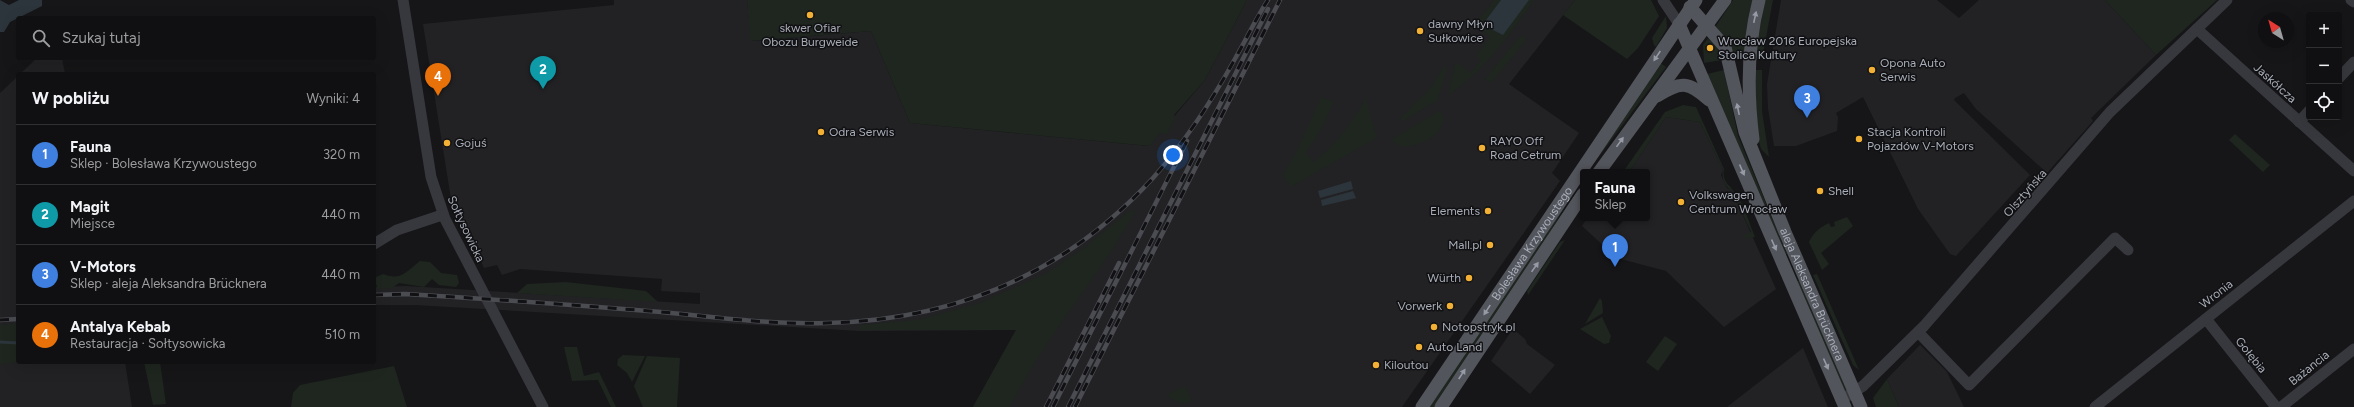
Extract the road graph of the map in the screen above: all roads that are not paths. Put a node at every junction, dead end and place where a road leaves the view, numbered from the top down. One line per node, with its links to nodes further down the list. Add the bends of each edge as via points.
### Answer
1 (403, 0): 26 (street, Sołtysowicka, via 431,177)
2 (1663, 0): 9 (street)
3 (1726, 0): 10 (main road)
4 (1759, 0): 19 (main road, one-way to 4, via 1749,105 1749,72 1752,31)
5 (2227, 0): 11 (street, Olsztyńska)
6 (2351, 0): 8 (street)
7 (1690, 2): 9 (main road, Bolesława Krzywoustego); 10 (main road, aleja Aleksandra Brücknera)
8 (2354, 2)
9 (1679, 24): 12 (main road, aleja Aleksandra Brücknera); 20 (main road, Bolesława Krzywoustego, one-way to 20)
10 (1707, 26): 12 (main road); 19 (main road, aleja Aleksandra Brücknera, one-way to 10, via 1740,118 1725,47)
11 (2197, 29): 18 (street, Jaskółcza); 30 (street, Olsztyńska, via 2110,112 1997,245)
12 (1689, 48): 15 (main road); 16 (main road, aleja Aleksandra Brücknera)
13 (2354, 62): 14 (street)
14 (2342, 75)
15 (1650, 100): 16 (main road, via 1673,86 1682,85 1696,88); 21 (main road, one-way to 15)
16 (1711, 102): 33 (main road, aleja Aleksandra Brücknera, one-way to 33)
17 (2306, 114): 18 (street)
18 (2299, 122): 22 (street, Jaskółcza)
19 (1756, 158): 32 (main road, aleja Aleksandra Brücknera, via 1785,232)
20 (1582, 169)
21 (1601, 169)
22 (2354, 170)
23 (1580, 172): 35 (main road, Bolesława Krzywoustego, one-way to 35)
24 (1580, 198): 36 (main road, Bolesława Krzywoustego, one-way to 24)
25 (2354, 201): 29 (street, Wronia)
26 (442, 215): 27 (street, via 397,230); 34 (street, Sołtysowicka)
27 (376, 243)
28 (2128, 250): 30 (street, via 2115,238 1969,385)
29 (2206, 319): 38 (street, Wronia); 39 (street, Gołębia)
30 (1918, 332): 32 (street, Olsztyńska)
31 (2354, 349): 40 (street, Bażancia)
32 (1855, 393): 33 (street, Olsztyńska); 37 (main road, aleja Aleksandra Brücknera)
33 (1843, 404)
34 (543, 407)
35 (1422, 407)
36 (1441, 407)
37 (1861, 407)
38 (2095, 407)
39 (2276, 407)
40 (2281, 407)

